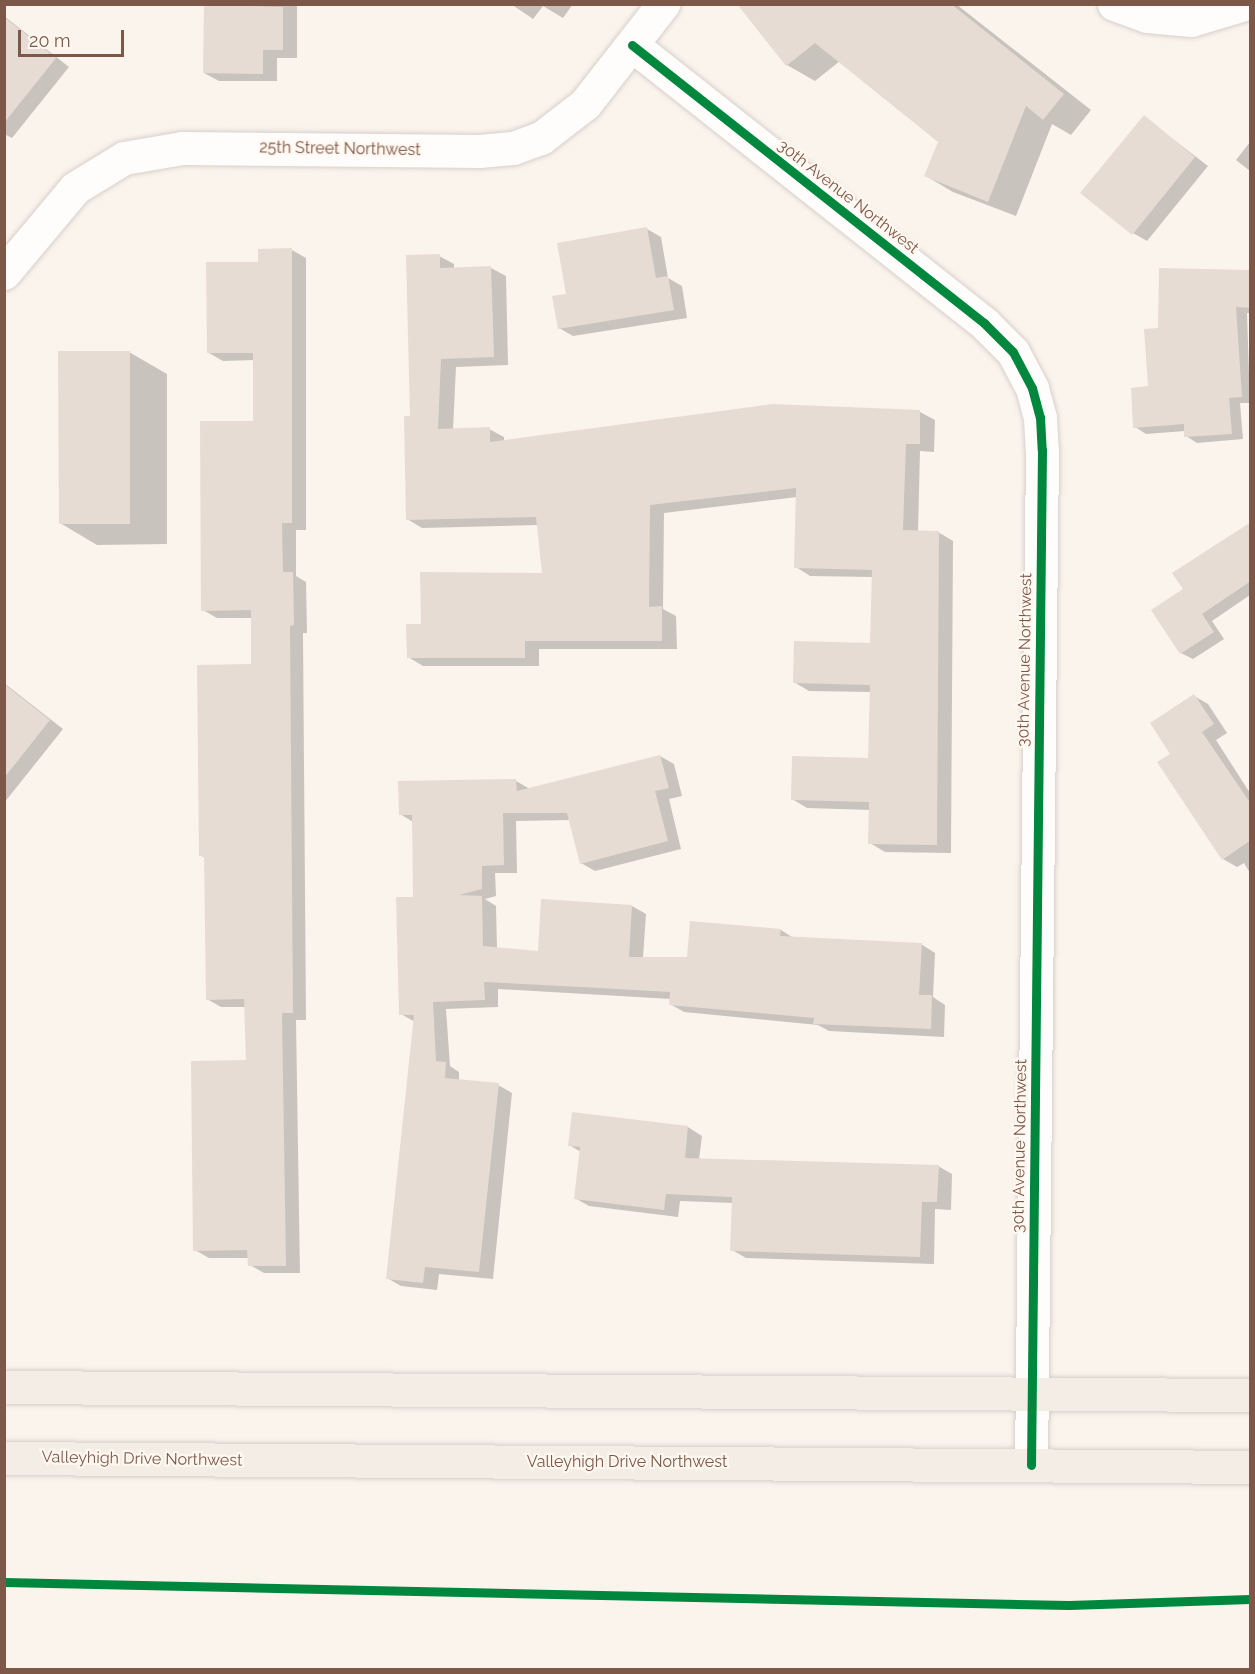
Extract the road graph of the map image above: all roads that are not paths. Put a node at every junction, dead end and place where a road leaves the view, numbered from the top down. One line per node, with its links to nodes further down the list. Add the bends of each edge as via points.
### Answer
1 (663, 4): 4 (street, 25th Street Northwest)
2 (1114, 4): 3 (street, via 1147,16 1191,20)
3 (1244, 4)
4 (632, 45): 5 (street, 25th Street Northwest, via 565,122 541,138 513,148 182,148 124,158 75,188); 7 (street, 30th Avenue Northwest, via 984,323 1013,352 1032,388 1040,417 1042,461)
5 (4, 273)
6 (4, 1387): 7 (main road)
7 (1031, 1394): 8 (main road); 10 (street, 30th Avenue Northwest)
8 (1251, 1395)
9 (4, 1458): 10 (main road, Valleyhigh Drive Northwest)
10 (1031, 1465): 11 (main road, Valleyhigh Drive Northwest)
11 (1251, 1467)

